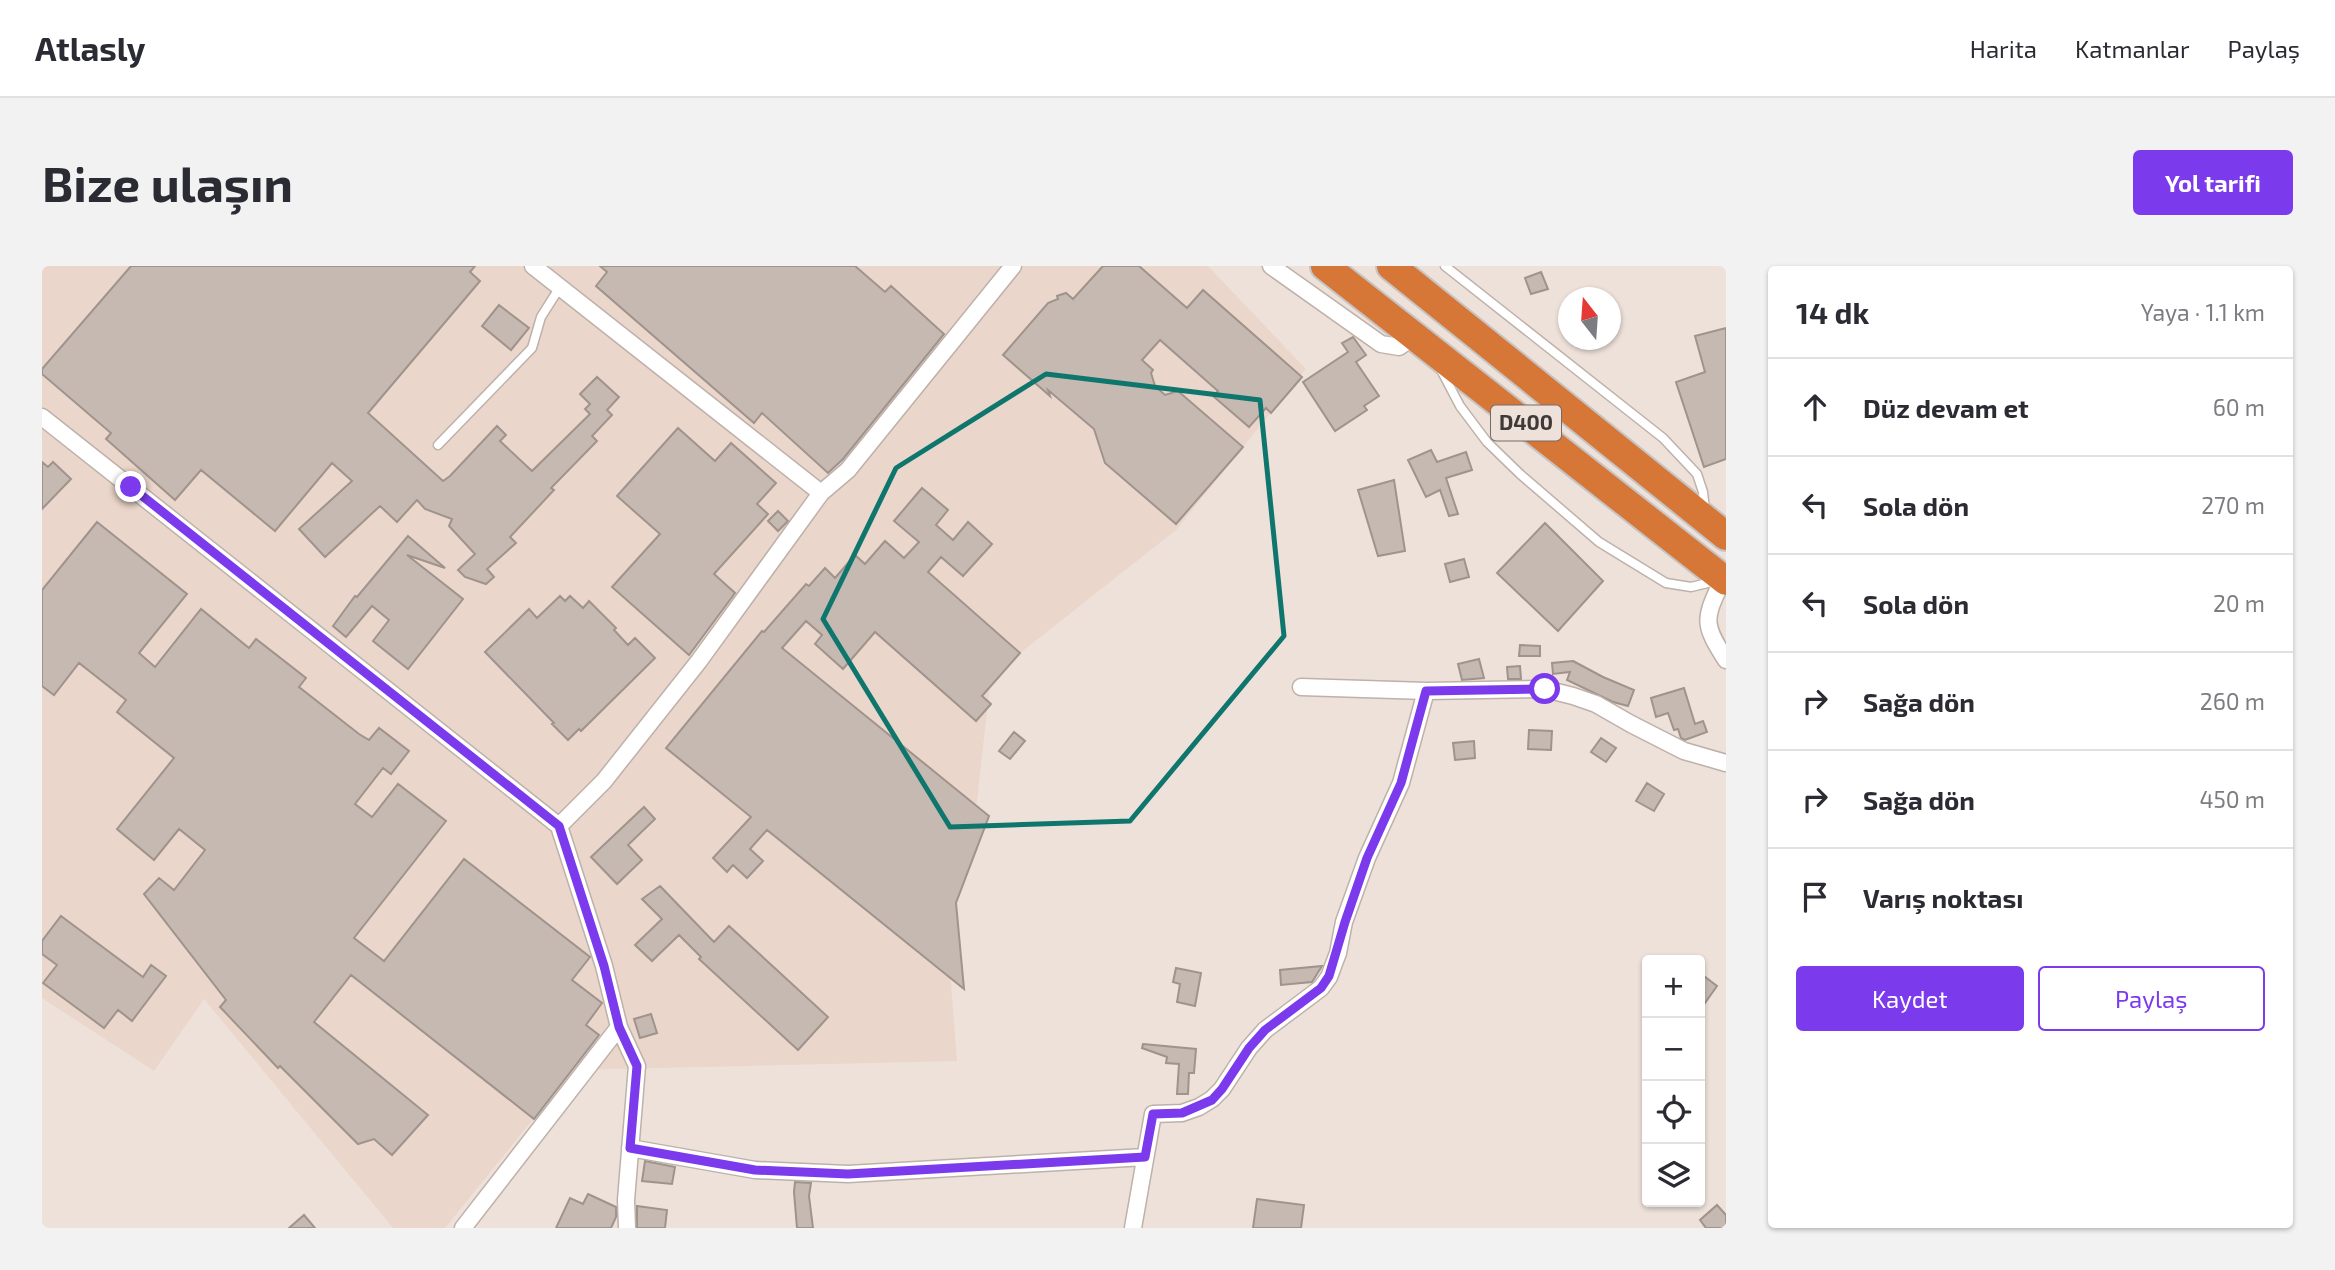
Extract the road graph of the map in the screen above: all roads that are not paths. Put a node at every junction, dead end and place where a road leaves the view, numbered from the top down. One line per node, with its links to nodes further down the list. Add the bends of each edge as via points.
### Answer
1 (533, 266): 8 (street)
2 (1013, 266): 13 (street, via 848,470)
3 (1271, 266): 10 (street, via 1381,344)
4 (1325, 266): 10 (highway, D400)
5 (1391, 266): 9 (highway, D400)
6 (1417, 266): 9 (highway)
7 (1445, 266): 14 (lane, via 1663,438 1697,474)
8 (560, 287): 12 (lane, via 541,317 532,348); 13 (street)
9 (1442, 308): 14 (highway, D400)
10 (1422, 342): 15 (highway, D400); 15 (lane, via 1487,442 1599,542 1666,583 1691,587)
11 (42, 417): 20 (street)
12 (438, 445)
13 (821, 493): 20 (street, via 699,661 604,781)
14 (1716, 528)
15 (1724, 580): 16 (street, via 1707,625)
16 (1726, 660)
17 (1301, 687): 18 (street)
18 (1426, 691): 19 (street, via 1545,689 1573,695 1685,751); 23 (street, via 1401,783 1367,858 1329,976 1321,988 1265,1030 1212,1100 1182,1113 1153,1114)
19 (1726, 763)
20 (559, 826): 21 (street)
21 (619, 1027): 22 (street, via 637,1066); 24 (street)
22 (630, 1148): 23 (street, via 755,1170 848,1174); 25 (street)
23 (1145, 1157): 26 (street)
24 (463, 1228)
25 (627, 1228)
26 (1133, 1228)

